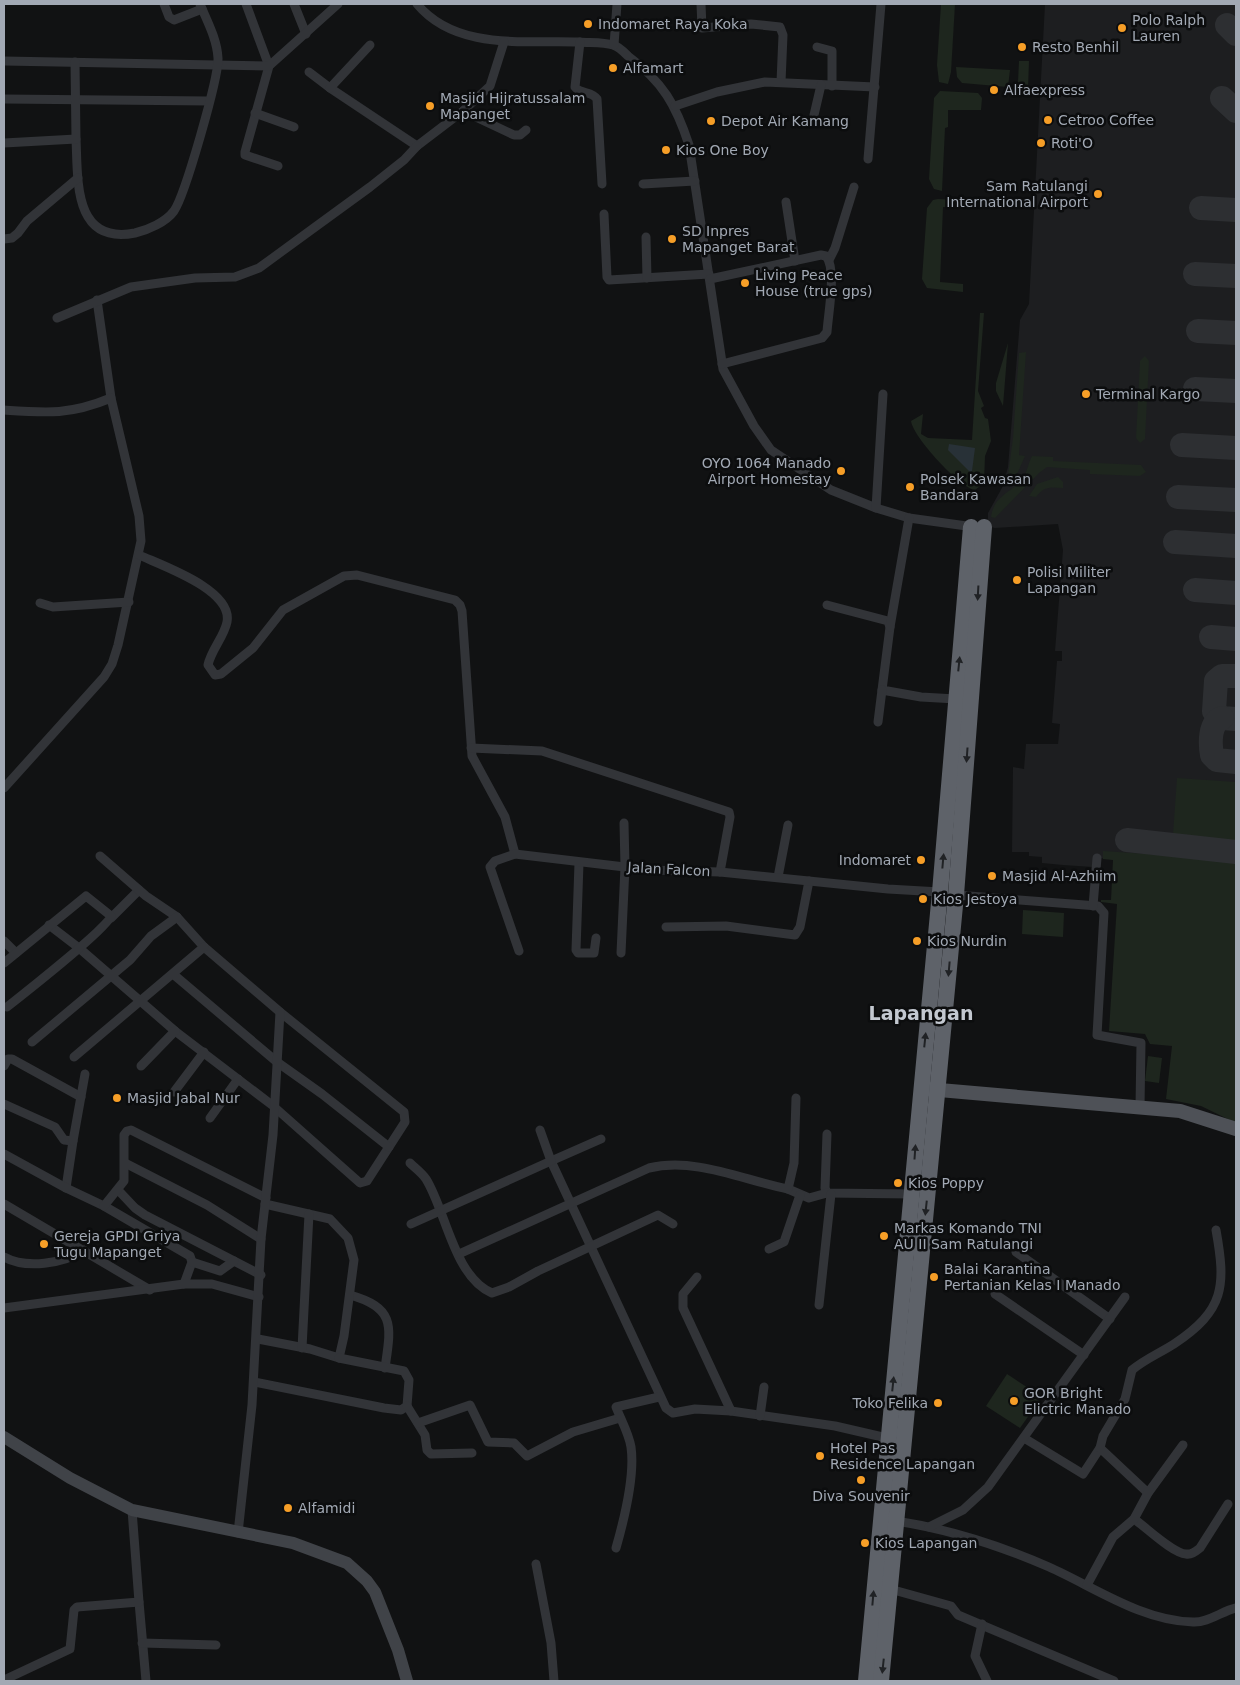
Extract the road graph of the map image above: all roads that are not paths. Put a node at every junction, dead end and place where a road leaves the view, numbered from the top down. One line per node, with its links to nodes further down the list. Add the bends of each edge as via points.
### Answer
1 (164, 4): 9 (street, via 169,17 174,20)
2 (246, 4): 19 (street)
3 (294, 4): 10 (street)
4 (338, 4): 10 (street)
5 (417, 4): 11 (street, via 437,21 459,32)
6 (617, 4): 14 (street)
7 (702, 4): 21 (street, via 702,28 739,24 780,27 783,35)
8 (881, 4): 24 (street)
9 (201, 6): 18 (street, via 215,41)
10 (306, 34): 19 (street)
11 (504, 42): 12 (street); 30 (street, via 490,86)
12 (580, 42): 14 (street); 42 (street, via 575,87 597,99)
13 (370, 45): 25 (street)
14 (614, 45): 29 (street, via 658,82)
15 (817, 47): 23 (street, via 828,48 833,53)
16 (4, 60): 17 (street)
17 (76, 62): 18 (street); 27 (street)
18 (218, 65): 19 (street); 28 (street)
19 (269, 66): 31 (street)
20 (310, 72): 25 (street)
21 (781, 82): 22 (street); 29 (street, via 717,92)
22 (821, 85): 23 (street); 32 (street)
23 (832, 86): 24 (street)
24 (875, 87): 38 (street)
25 (330, 88): 37 (street)
26 (4, 99): 27 (street)
27 (75, 99): 28 (street); 35 (street)
28 (209, 101): 40 (street, via 180,200 174,211 156,225 125,234 100,230 85,214)
29 (675, 106): 41 (street, via 689,146)
30 (463, 111): 34 (street, via 514,135); 37 (street)
31 (255, 112): 33 (street); 39 (street, via 245,147 246,155)
32 (814, 116)
33 (294, 128)
34 (526, 130)
35 (76, 139): 36 (street); 40 (street)
36 (4, 143)
37 (417, 146): 53 (street, via 370,187 259,268 235,277 195,278 131,287)
38 (868, 159)
39 (278, 166)
40 (78, 178): 48 (street, via 12,238)
41 (695, 182): 43 (street); 51 (street)
42 (602, 184)
43 (643, 184)
44 (854, 187): 49 (street)
45 (786, 202): 50 (street)
46 (604, 214): 52 (street, via 608,279)
47 (646, 237): 52 (street)
48 (4, 239)
49 (829, 260): 50 (street, via 821,255); 55 (street, via 831,281 827,332 822,338)
50 (795, 261): 51 (street)
51 (709, 277): 52 (street); 55 (street)
52 (647, 278)
53 (97, 300): 54 (street); 57 (street)
54 (57, 318)
55 (722, 364): 59 (street, via 732,388 771,450 831,490)
56 (883, 394): 59 (street)
57 (111, 398): 58 (street, via 60,413); 62 (street, via 139,516)
58 (4, 410)
59 (876, 508): 60 (street)
60 (909, 518): 61 (street); 66 (street)
61 (977, 527): 68 (highway, one-way to 61); 83 (highway, one-way to 83)
62 (140, 555): 63 (street); 70 (street, via 182,574 216,595 226,607 227,624 208,662 214,675 221,674 253,648 283,610 344,576 357,575 454,600 462,611)
63 (129, 602): 64 (street, via 52,607); 71 (street, via 112,664 104,678)
64 (40, 603)
65 (827, 605): 66 (street, via 888,621)
66 (890, 627): 67 (street)
67 (882, 690): 68 (street); 69 (street)
68 (956, 700): 83 (highway, one-way to 68)
69 (878, 722)
70 (471, 748): 74 (street, via 476,766 505,817); 79 (street, via 542,751 729,812)
71 (4, 788)
72 (624, 823): 78 (street)
73 (788, 825): 80 (street)
74 (515, 854): 77 (street, Jalan Falcon); 93 (street, via 494,861 490,867)
75 (100, 856): 82 (street)
76 (1097, 858): 84 (street)
77 (579, 863): 78 (street, Jalan Falcon); 89 (street, via 578,953 594,953)
78 (625, 867): 79 (street, Jalan Falcon); 95 (street)
79 (720, 872): 80 (street, Jalan Falcon)
80 (778, 877): 81 (street, Jalan Falcon)
81 (809, 881): 83 (street, Jalan Falcon); 88 (street, via 800,927 795,935 726,926)
82 (139, 890): 85 (street); 86 (street)
83 (948, 894): 84 (street, Jalan Falcon); 111 (highway, one-way to 83); 112 (highway, one-way to 112)
84 (1093, 906): 117 (street, via 1098,906 1104,913 1097,1035 1141,1043)
85 (177, 917): 91 (street); 98 (street, via 148,939)
86 (111, 918): 87 (street, via 86,896); 92 (street)
87 (49, 925): 92 (street); 94 (street)
88 (666, 927)
89 (596, 938)
90 (4, 941): 94 (street)
91 (204, 947): 97 (street); 101 (street)
92 (78, 948): 98 (street); 100 (street)
93 (519, 951)
94 (16, 953): 96 (street)
95 (621, 953)
96 (4, 963)
97 (173, 974): 99 (street); 106 (street)
98 (111, 976): 99 (street); 103 (street)
99 (140, 1001): 102 (street); 105 (street)
100 (7, 1007)
101 (280, 1012): 106 (street); 125 (street, via 404,1112 405,1122)
102 (175, 1031): 104 (street); 108 (street)
103 (32, 1042)
104 (204, 1052): 110 (street); 113 (street)
105 (74, 1058)
106 (278, 1063): 118 (street); 125 (street)
107 (4, 1066): 114 (street, via 8,1059 12,1059)
108 (141, 1066)
109 (85, 1074): 114 (street)
110 (238, 1079): 118 (street); 119 (street)
111 (920, 1089): 112 (main road); 134 (highway, one-way to 111)
112 (938, 1090): 117 (main road); 158 (highway, one-way to 158)
113 (174, 1092)
114 (80, 1097): 124 (street)
115 (796, 1098): 131 (street, via 794,1163)
116 (4, 1104): 124 (street, via 50,1125 64,1140)
117 (1140, 1107): 120 (main road, via 1180,1111)
118 (275, 1108): 125 (street, via 360,1183 367,1181); 136 (street)
119 (210, 1118)
120 (1236, 1129)
121 (540, 1130): 127 (street)
122 (827, 1134): 133 (street, via 825,1188)
123 (601, 1139): 127 (street)
124 (73, 1141): 130 (street)
125 (389, 1147)
126 (4, 1154): 130 (street)
127 (551, 1161): 137 (street); 140 (street)
128 (124, 1163): 132 (street, via 124,1181); 136 (street, via 124,1135 131,1130); 145 (street, via 207,1205)
129 (410, 1163): 140 (street, via 427,1180)
130 (66, 1188): 139 (street)
131 (788, 1189): 135 (street); 137 (street, via 707,1169 662,1165)
132 (118, 1190): 139 (street); 152 (street, via 144,1214)
133 (829, 1194): 134 (street); 135 (street, via 816,1198); 167 (street)
134 (912, 1194): 158 (highway)
135 (800, 1195): 147 (street, via 784,1242)
136 (265, 1201): 141 (street); 145 (street)
137 (570, 1203): 146 (street); 150 (street)
138 (4, 1204): 148 (street)
139 (104, 1206): 154 (street, via 190,1256)
140 (439, 1210): 142 (street); 150 (street)
141 (309, 1214): 164 (street, via 330,1219 348,1238 354,1260); 171 (street)
142 (411, 1224)
143 (673, 1224): 146 (street, via 658,1215)
144 (1216, 1230): 187 (street, via 1222,1274 1213,1308 1192,1331 1132,1370 1125,1400 1103,1436)
145 (261, 1239): 157 (street)
146 (591, 1248): 150 (street, via 492,1293 476,1281); 177 (street)
147 (769, 1249)
148 (84, 1250): 153 (street, via 72,1257 51,1261); 162 (street)
149 (1016, 1252): 169 (street)
150 (459, 1254)
151 (4, 1257): 153 (street)
152 (234, 1261): 156 (street); 157 (street)
153 (17, 1262): 155 (street)
154 (192, 1262): 156 (street); 160 (street)
155 (4, 1266)
156 (220, 1271): 161 (street)
157 (261, 1275): 165 (street)
158 (912, 1277): 184 (highway, one-way to 158); 193 (highway)
159 (697, 1278): 179 (street, via 683,1294 683,1308)
160 (184, 1284): 161 (street); 162 (street)
161 (212, 1284): 165 (street)
162 (150, 1290): 168 (street)
163 (995, 1294): 172 (street)
164 (350, 1295): 173 (street); 174 (street, via 370,1301 383,1311 389,1336)
165 (260, 1297): 170 (street)
166 (1125, 1297): 169 (street)
167 (819, 1305)
168 (4, 1308)
169 (1110, 1319): 172 (street)
170 (258, 1339): 171 (street); 175 (street)
171 (302, 1348): 173 (street)
172 (1084, 1355): 185 (street)
173 (339, 1358): 174 (street)
174 (385, 1368): 178 (street, via 407,1374)
175 (254, 1382): 178 (street, via 384,1408 401,1410); 195 (street)
176 (764, 1387): 180 (street)
177 (659, 1397): 179 (street, via 673,1412 695,1409); 181 (street, via 616,1407)
178 (407, 1406): 182 (street)
179 (731, 1411): 180 (street)
180 (760, 1416): 184 (street, via 835,1426)
181 (620, 1418): 182 (street, via 573,1432 527,1456 514,1443 488,1442 470,1405); 196 (street, via 629,1440 631,1458 626,1507)
182 (418, 1423): 188 (street, via 431,1454)
183 (4, 1437): 191 (main road, via 70,1478)
184 (887, 1438): 203 (highway, one-way to 184)
185 (1024, 1438): 187 (street, via 1083,1474); 194 (street, via 974,1502)
186 (1183, 1445): 189 (street)
187 (1100, 1448): 189 (street)
188 (472, 1453)
189 (1148, 1494): 192 (street)
190 (1228, 1504): 192 (street, via 1200,1548 1193,1553 1185,1554 1174,1549)
191 (132, 1510): 195 (main road); 200 (street)
192 (1134, 1519): 198 (street, via 1113,1537)
193 (896, 1521): 194 (street); 199 (highway)
194 (929, 1527): 198 (street, via 1012,1552)
195 (238, 1533): 208 (main road, via 293,1543 330,1555 356,1570 375,1592)
196 (616, 1548)
197 (536, 1564): 209 (street)
198 (1087, 1585): 201 (street, via 1128,1606 1186,1622 1199,1622)
199 (890, 1589): 202 (street, via 951,1606 957,1614); 203 (highway)
200 (139, 1602): 204 (street); 206 (street, via 77,1607 70,1649)
201 (1236, 1608)
202 (982, 1624): 212 (street, via 975,1656); 213 (street)
203 (879, 1628): 210 (highway); 211 (highway, one-way to 211)
204 (142, 1643): 205 (street); 207 (street)
205 (216, 1644)
206 (4, 1680)
207 (146, 1681)
208 (407, 1681)
209 (554, 1681)
210 (866, 1681)
211 (881, 1681)
212 (987, 1681)
213 (1114, 1681)

